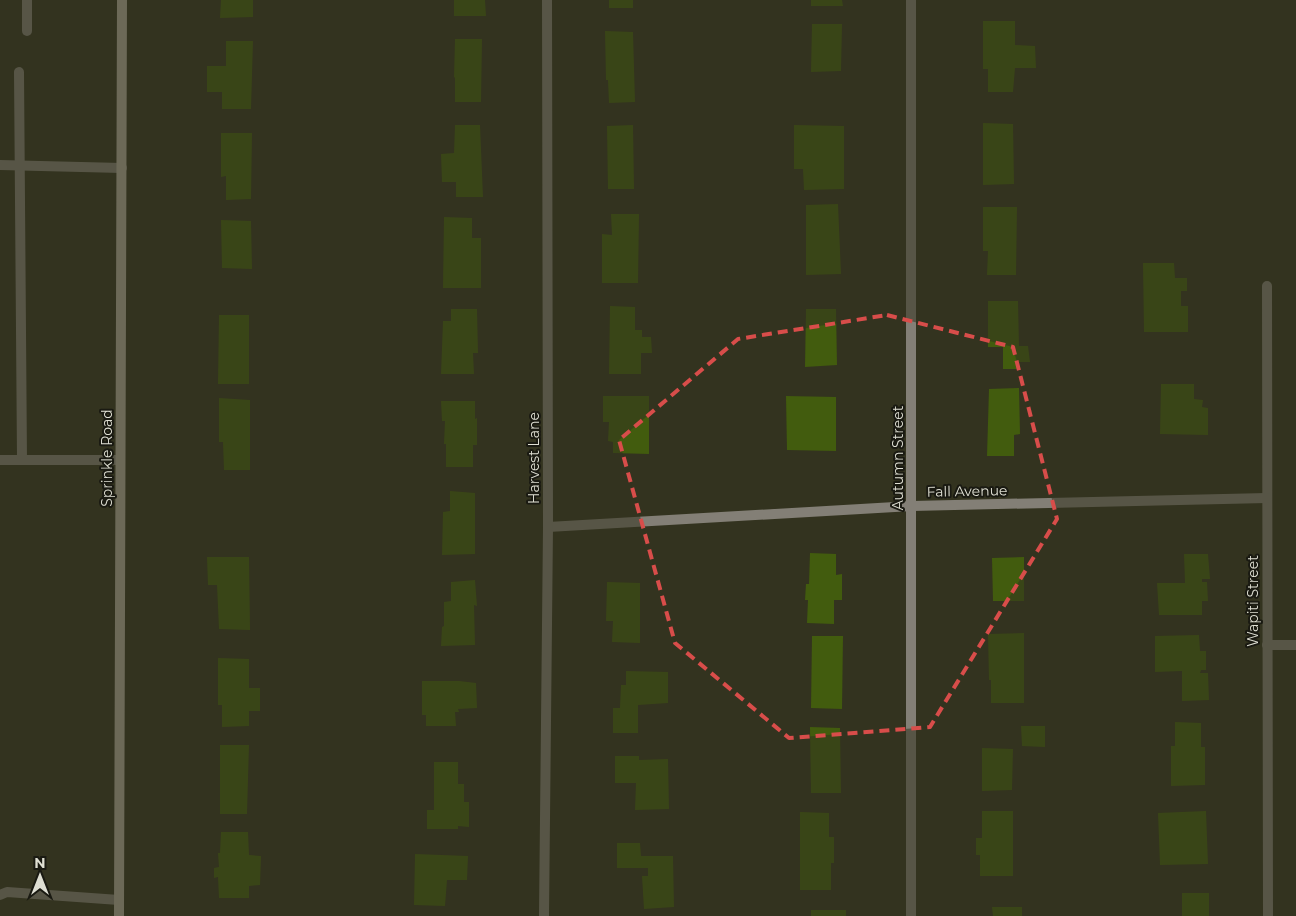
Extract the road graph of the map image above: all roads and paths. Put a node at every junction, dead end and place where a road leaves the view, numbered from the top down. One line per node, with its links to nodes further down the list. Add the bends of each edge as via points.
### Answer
1 (27, 0): 5 (street)
2 (122, 0): 9 (main road, Sprinkle Road)
3 (547, 0): 16 (street, Harvest Lane)
4 (911, 0): 15 (street, Autumn Street)
5 (27, 31)
6 (19, 72): 8 (street)
7 (0, 165): 8 (street)
8 (19, 166): 9 (street); 12 (street)
9 (122, 168): 13 (main road, Sprinkle Road)
10 (1267, 286): 14 (street, Wapiti Street)
11 (0, 460): 12 (street)
12 (22, 460): 13 (street)
13 (120, 460): 20 (main road, Sprinkle Road)
14 (1267, 498): 15 (street, Fall Avenue); 17 (street, Wapiti Street)
15 (912, 506): 16 (street, Fall Avenue); 23 (street, Autumn Street)
16 (548, 527): 22 (street, Harvest Lane)
17 (1267, 645): 18 (street); 24 (street, Wapiti Street)
18 (1296, 645)
19 (0, 895): 20 (street, via 7,892)
20 (119, 900): 21 (main road, Sprinkle Road)
21 (119, 916)
22 (544, 916)
23 (911, 916)
24 (1268, 916)

